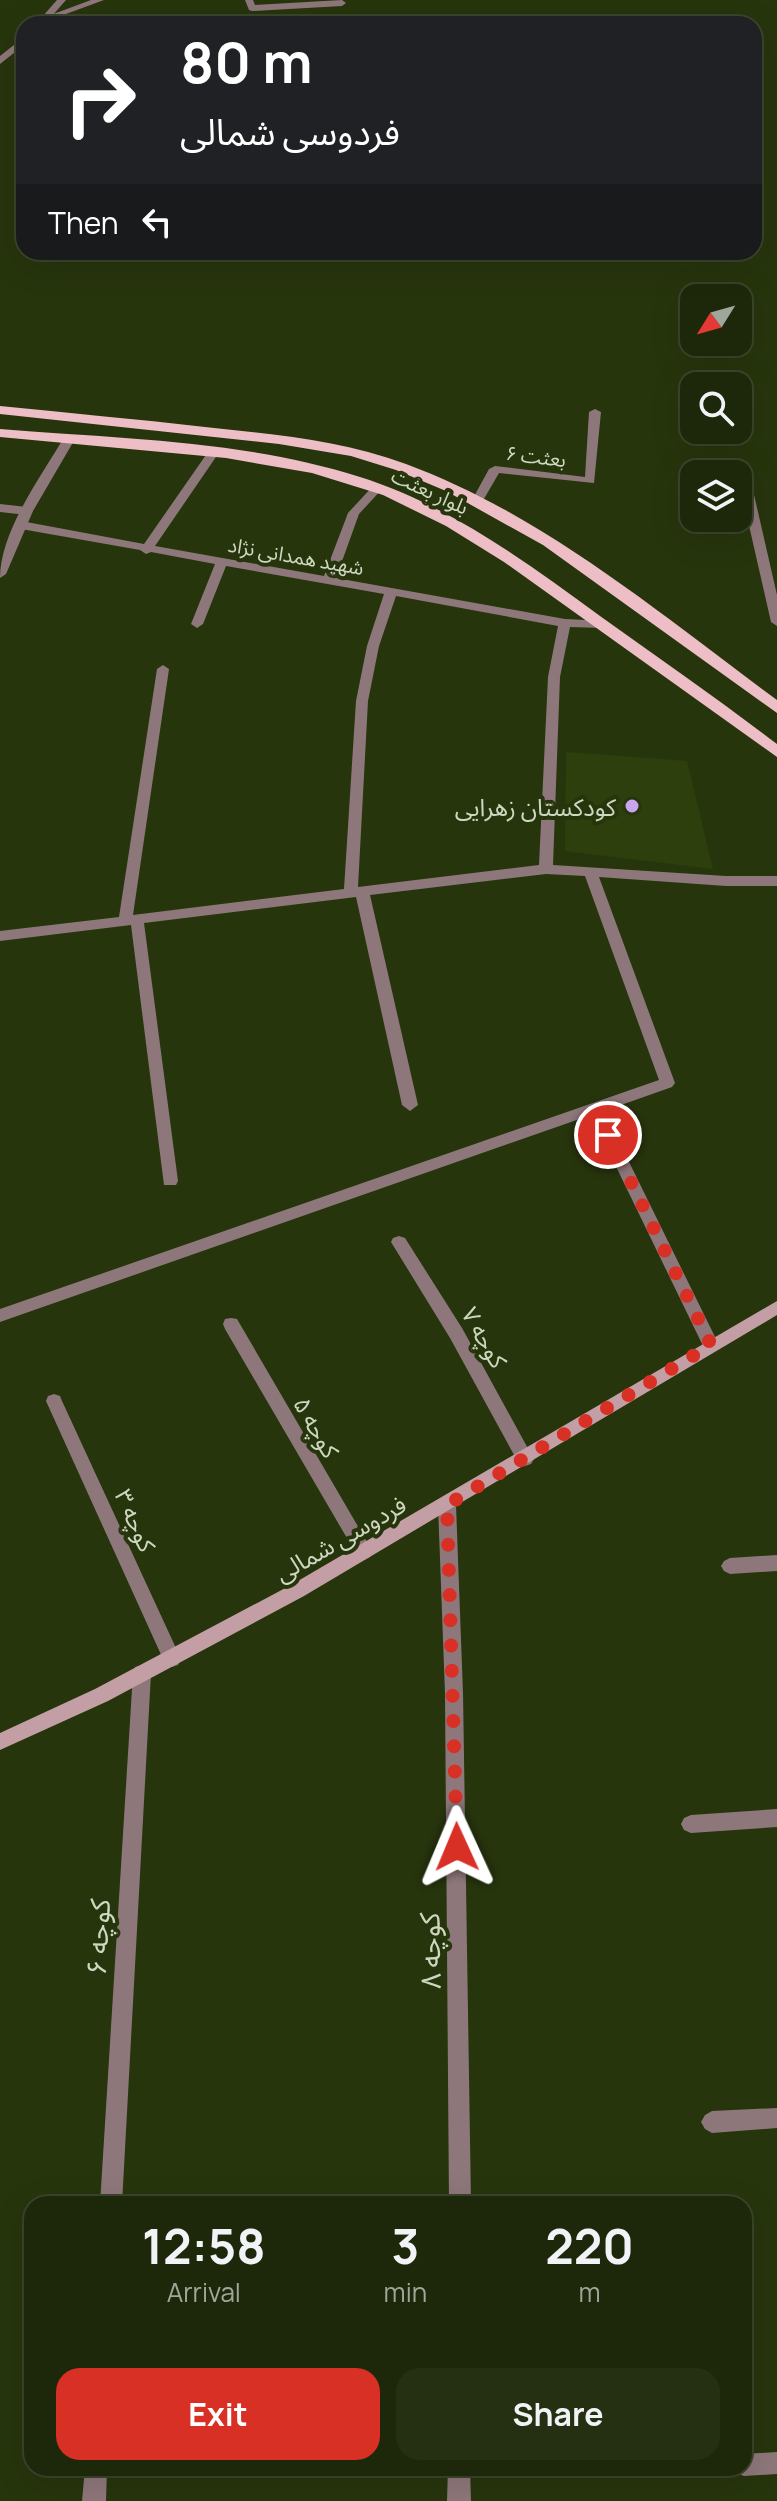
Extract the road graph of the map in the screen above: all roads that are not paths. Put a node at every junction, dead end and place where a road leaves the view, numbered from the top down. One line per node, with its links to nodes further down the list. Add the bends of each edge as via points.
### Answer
1 (62, 0): 5 (street)
2 (100, 0): 6 (street)
3 (249, 0): 4 (street, via 252,8)
4 (340, 0)
5 (47, 16)
6 (58, 16)
7 (16, 48): 8 (street)
8 (0, 61)
9 (0, 410): 16 (main road, بلوار بعثت, via 328,447 401,467)
10 (595, 412): 16 (street, بعثت ۶, via 590,481 495,469)
11 (0, 433): 12 (main road, بلوار بعثت)
12 (69, 439): 13 (main road, بلوار بعثت); 18 (street)
13 (212, 454): 14 (main road, بلوار بعثت, via 312,470); 20 (street)
14 (377, 488): 24 (street, via 354,513); 29 (main road, بلوار بعثت, via 472,533)
15 (752, 501): 22 (street)
16 (477, 502): 31 (main road, بلوار بعثت, via 601,579)
17 (0, 508): 18 (street)
18 (27, 511): 19 (street)
19 (21, 525): 20 (street, شهید همدانی نژاد); 23 (street)
20 (146, 550): 21 (street, شهید همدانی نژاد)
21 (221, 563): 24 (street, شهید همدانی نژاد); 28 (street)
22 (772, 567): 26 (street)
23 (0, 574)
24 (328, 582): 25 (street, شهید همدانی نژاد)
25 (391, 593): 27 (street, شهید همدانی نژاد); 36 (street, via 362,701)
26 (777, 622)
27 (565, 623): 29 (street, شهید همدانی نژاد); 33 (street, via 554,677)
28 (197, 624)
29 (603, 624): 32 (main road, بلوار بعثت)
30 (163, 669): 37 (street)
31 (777, 708)
32 (777, 752)
33 (546, 869): 34 (street); 36 (street)
34 (591, 874): 35 (street); 40 (street, via 667,1083)
35 (777, 881)
36 (357, 891): 37 (street); 39 (street)
37 (131, 920): 38 (street); 41 (street)
38 (0, 936)
39 (410, 1105)
40 (595, 1109): 44 (street); 46 (street)
41 (170, 1181)
42 (399, 1242): 48 (street, کوچه ۷)
43 (777, 1307): 46 (main road, فردوسی شمالی)
44 (0, 1316)
45 (231, 1324): 50 (street, کوچه ۵)
46 (711, 1345): 48 (main road, فردوسی شمالی)
47 (54, 1401): 53 (street, کوچه ۳)
48 (525, 1459): 49 (main road, فردوسی شمالی)
49 (447, 1505): 50 (main road, فردوسی شمالی); 61 (street, کوچه ۸)
50 (364, 1552): 53 (main road, فردوسی شمالی)
51 (777, 1563): 52 (street)
52 (730, 1566)
53 (172, 1659): 54 (main road, فردوسی شمالی)
54 (142, 1673): 55 (main road, فردوسی شمالی); 60 (street, کوچه ۶)
55 (0, 1742)
56 (777, 1818): 57 (street)
57 (691, 1824)
58 (777, 2118): 59 (street)
59 (712, 2122)
60 (111, 2196)
61 (460, 2196)
62 (777, 2463): 63 (street)
63 (752, 2465)
64 (96, 2476): 66 (street)
65 (459, 2476): 67 (street)
66 (94, 2501)
67 (459, 2501)

